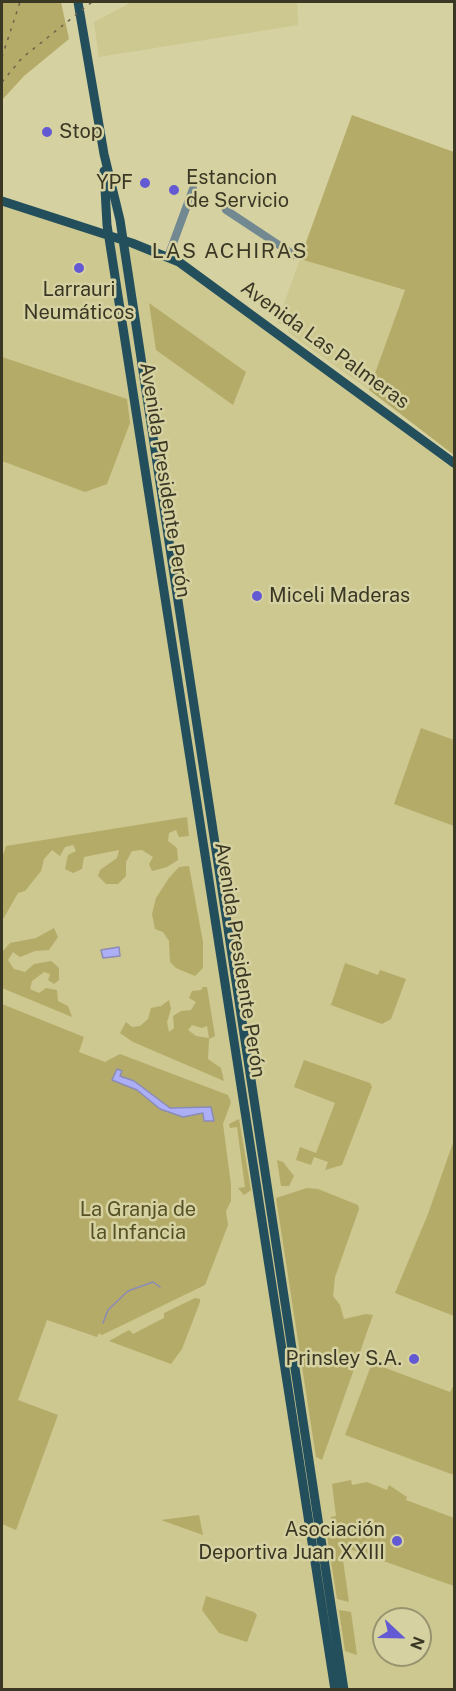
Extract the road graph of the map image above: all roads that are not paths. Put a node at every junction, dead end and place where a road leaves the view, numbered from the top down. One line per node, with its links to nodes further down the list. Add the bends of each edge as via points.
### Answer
1 (78, 2): 2 (main road)
2 (104, 154): 6 (main road, Avenida Presidente Perón); 7 (main road, Avenida Presidente Perón)
3 (193, 189): 9 (street)
4 (2, 201): 6 (main road, Avenida Las Palmeras)
5 (226, 210): 8 (street)
6 (110, 237): 7 (main road, Avenida Las Palmeras); 11 (main road, Avenida Presidente Perón)
7 (123, 241): 9 (main road, Avenida Las Palmeras); 12 (main road, Avenida Presidente Perón)
8 (294, 255)
9 (168, 257): 10 (main road, Avenida Las Palmeras, via 203,277)
10 (454, 463)
11 (334, 1689)
12 (344, 1689)

